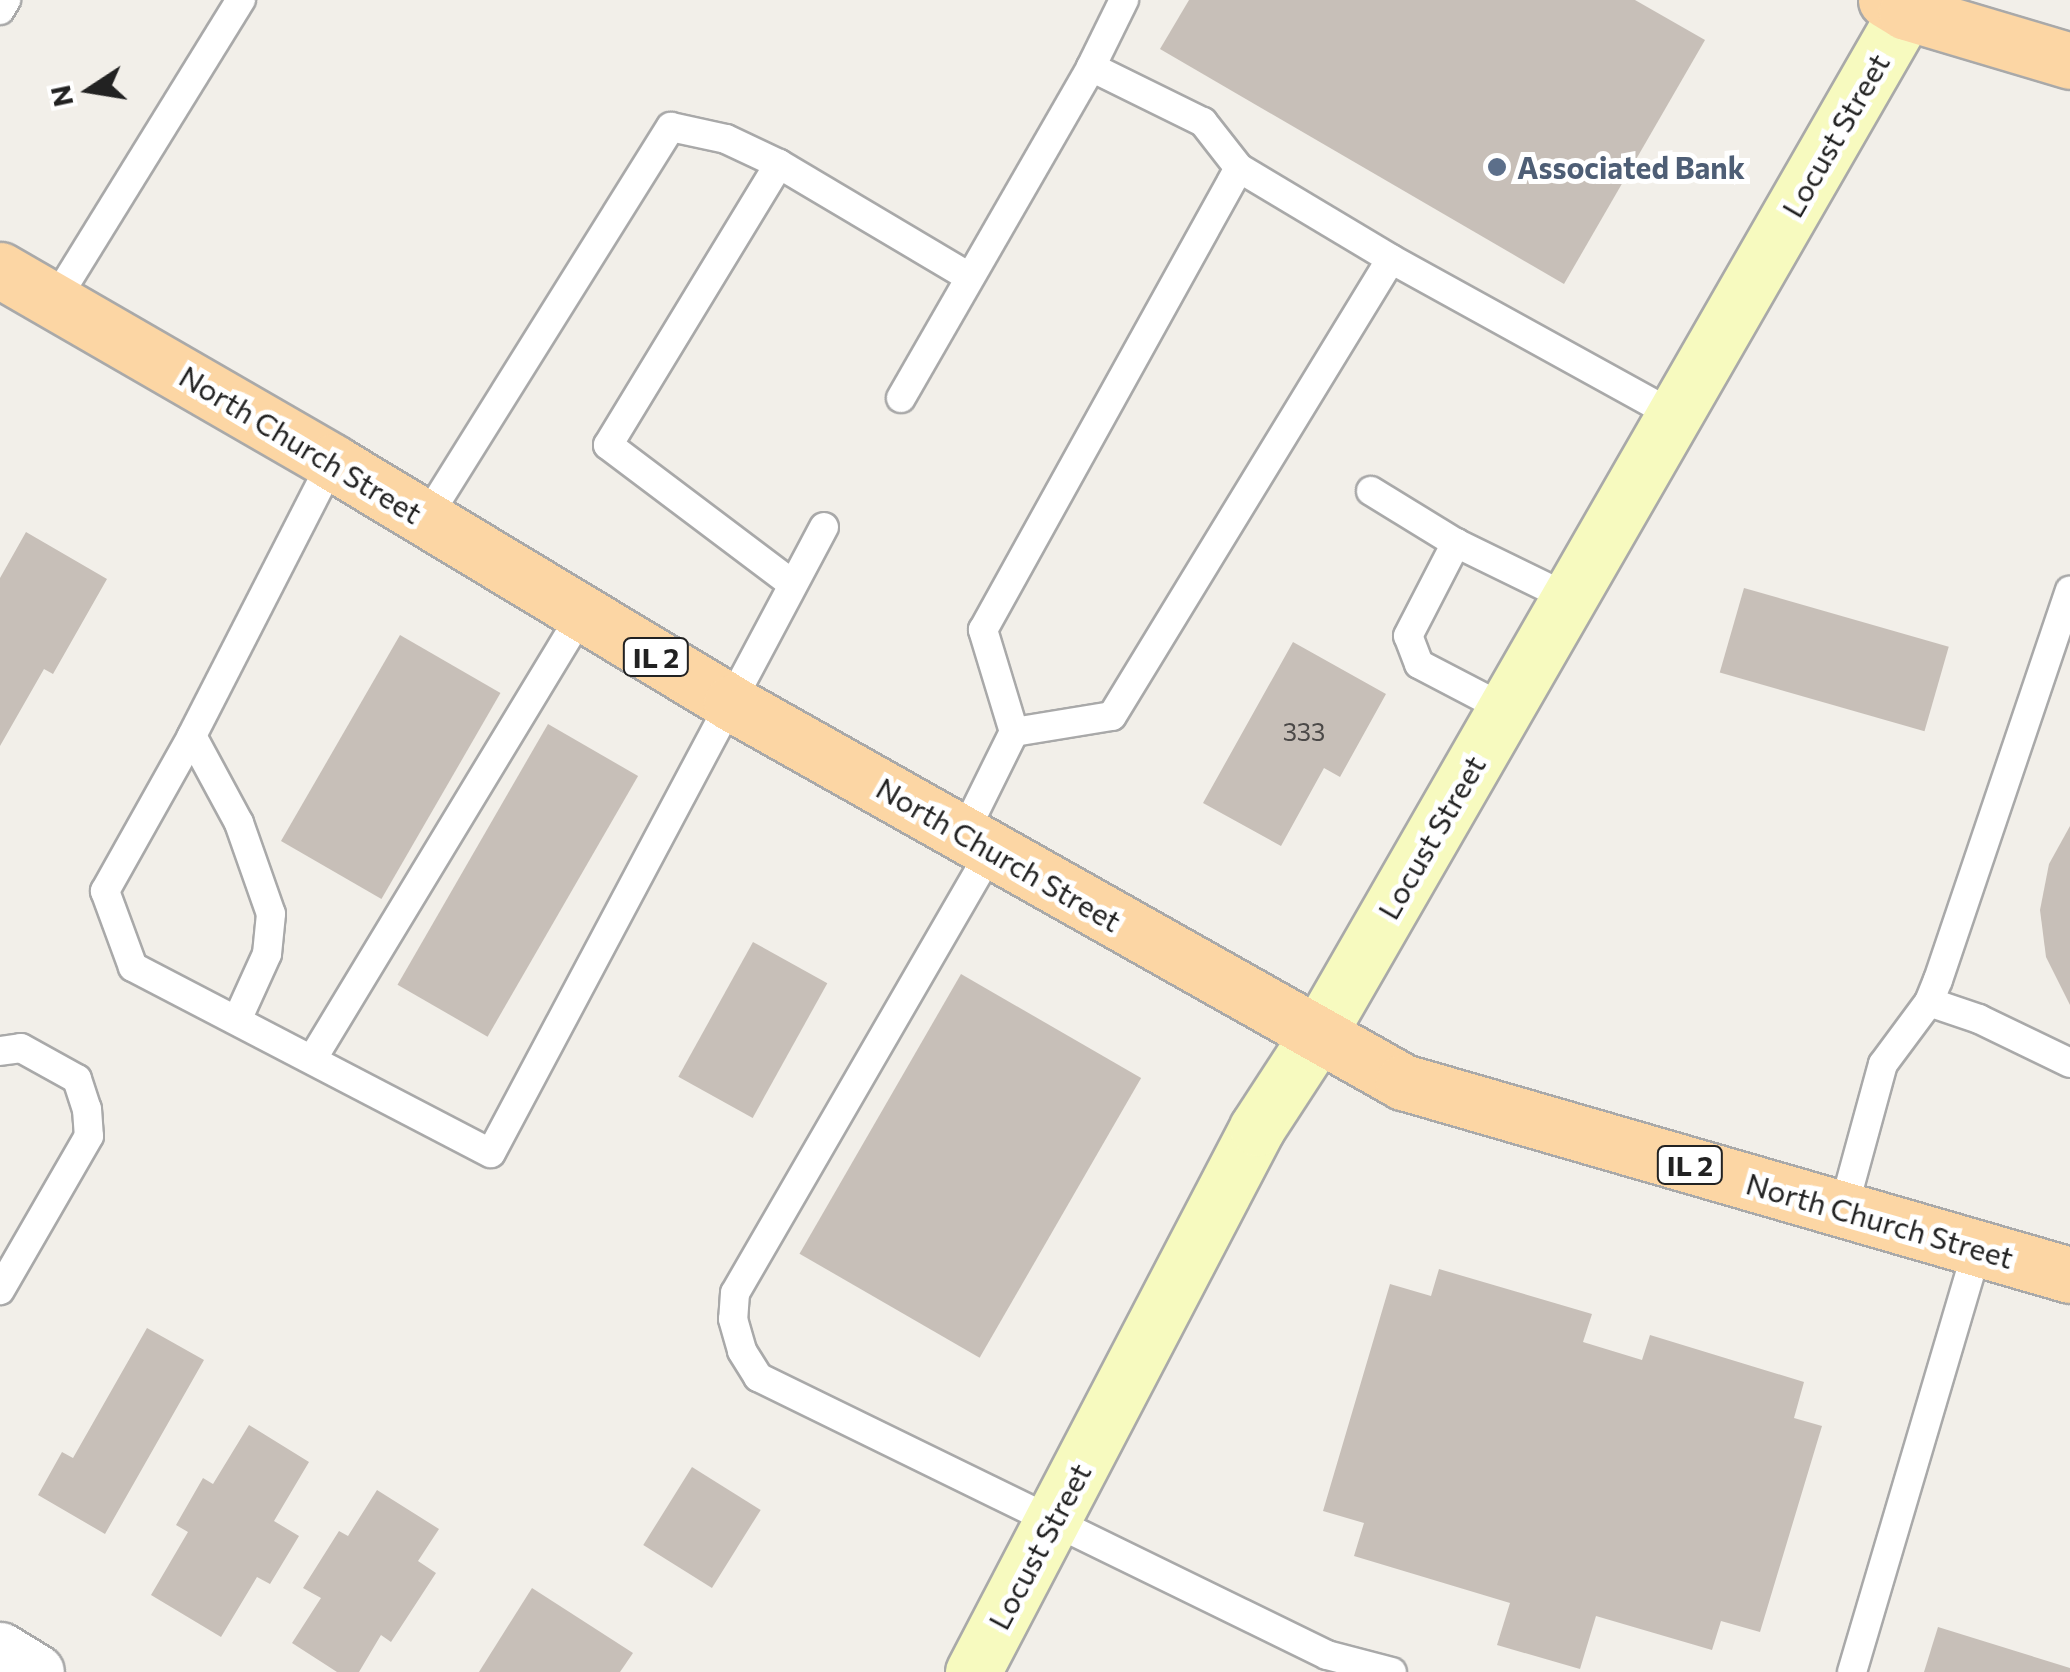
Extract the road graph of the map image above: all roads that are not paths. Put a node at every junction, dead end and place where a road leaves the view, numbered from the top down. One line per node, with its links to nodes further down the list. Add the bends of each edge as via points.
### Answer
1 (6, 0): 5 (lane)
2 (241, 0): 13 (lane)
3 (1124, 0): 7 (lane)
4 (1899, 4): 6 (main road); 15 (street, Locust Street)
5 (0, 10)
6 (2070, 61)
7 (1091, 67): 9 (lane, via 1203,122); 12 (lane)
8 (779, 164): 12 (lane); 18 (lane, via 726,140 671,126); 21 (lane, via 608,446)
9 (1239, 168): 10 (lane); 27 (lane, via 984,630)
10 (1392, 259): 15 (lane); 27 (lane, via 1112,716)
11 (0, 270): 13 (main road, North Church Street / IL 2)
12 (969, 277): 14 (lane)
13 (56, 299): 16 (main road, North Church Street / IL 2)
14 (901, 398)
15 (1675, 416): 23 (street, Locust Street)
16 (332, 462): 18 (main road, North Church Street / IL 2); 28 (lane)
17 (1370, 491): 20 (lane)
18 (426, 517): 24 (main road, North Church Street / IL 2)
19 (824, 527): 21 (lane)
20 (1456, 543): 23 (lane); 26 (lane, via 1408,636 1419,664)
21 (792, 583): 25 (lane)
22 (2070, 591): 30 (lane)
23 (1569, 598): 26 (street, Locust Street)
24 (583, 612): 25 (main road, North Church Street / IL 2); 34 (lane)
25 (731, 702): 29 (main road, North Church Street / IL 2); 34 (lane, via 492,1152)
26 (1505, 709): 32 (street, Locust Street)
27 (1014, 732): 29 (lane)
28 (192, 736): 31 (lane, via 240,824 271,914 267,954); 31 (lane, via 105,891 133,966)
29 (978, 841): 32 (main road, North Church Street / IL 2); 40 (lane, via 735,1293 733,1320 758,1377)
30 (1929, 1002): 35 (lane); 36 (lane, via 1883,1064)
31 (238, 1018): 34 (lane)
32 (1318, 1036): 36 (main road, North Church Street / IL 2, via 1403,1082); 40 (street, Locust Street, via 1257,1128)
33 (0, 1051): 39 (lane, via 21,1048 77,1080 89,1136)
34 (313, 1058)
35 (2070, 1063)
36 (1844, 1210): 37 (main road, North Church Street / IL 2)
37 (1978, 1247): 38 (main road, North Church Street / IL 2); 45 (lane)
38 (2070, 1274)
39 (0, 1290)
40 (1051, 1521): 43 (street, Locust Street); 44 (lane, via 1327,1655)
41 (0, 1650): 42 (street)
42 (36, 1672)
43 (972, 1672)
44 (1392, 1672)
45 (1852, 1672)

